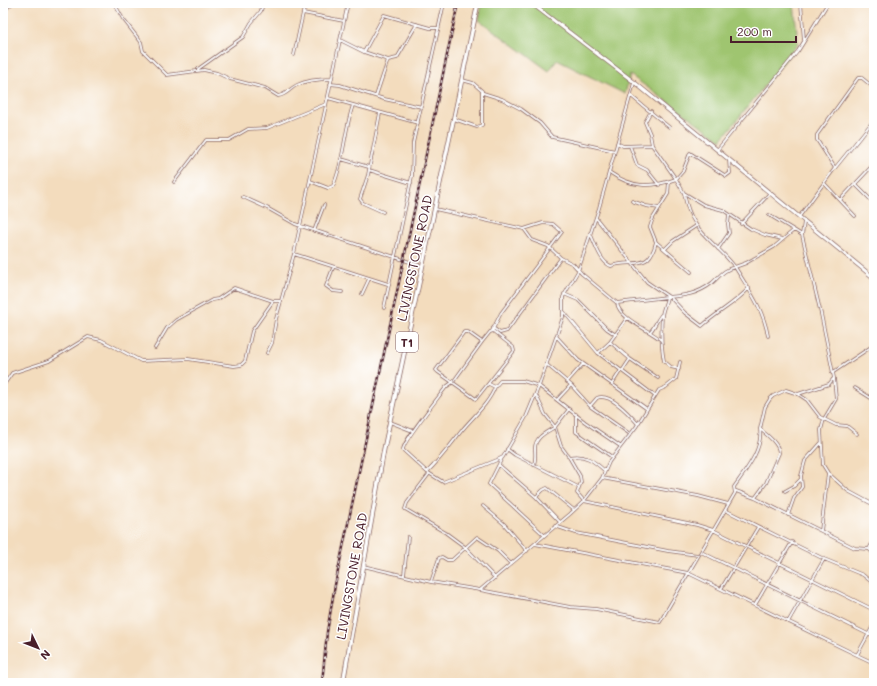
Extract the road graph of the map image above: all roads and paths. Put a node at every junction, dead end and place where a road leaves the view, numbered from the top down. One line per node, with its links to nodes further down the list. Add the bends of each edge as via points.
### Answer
1 (12, 3): 12 (street)
2 (114, 3): 23 (street, via 141,42 143,51 163,73 172,75)
3 (263, 3): 23 (street, via 262,11 243,37)
4 (306, 3): 14 (street)
5 (348, 3): 15 (street)
6 (444, 3): 17 (street)
7 (478, 3): 25 (highway, LIVINGSTONE ROAD / T1)
8 (531, 3): 26 (main road)
9 (801, 3): 19 (street)
10 (828, 3): 19 (street)
11 (869, 3): 13 (street)
12 (3, 11)
13 (874, 11)
14 (303, 13): 15 (street); 21 (street)
15 (344, 22): 18 (street)
16 (417, 24): 17 (street); 20 (street, via 384,15); 22 (street, via 397,58)
17 (439, 28): 35 (street)
18 (339, 40): 20 (street); 24 (street)
19 (804, 41): 45 (street)
20 (364, 52): 22 (street)
21 (294, 55)
22 (388, 60): 30 (street)
23 (197, 70): 24 (street, via 217,73 265,88 278,96 305,82)
24 (332, 79): 27 (street)
25 (462, 80): 29 (street, via 473,83); 38 (highway, LIVINGSTONE ROAD / T1)
26 (634, 82): 31 (street); 45 (main road)
27 (330, 84): 30 (street); 32 (street)
28 (874, 88): 52 (street, via 862,78 858,78 817,135 817,140)
29 (483, 93): 38 (street, via 481,126); 46 (street, via 521,108 540,123 552,137)
30 (376, 96): 35 (street)
31 (631, 96): 36 (street); 42 (street)
32 (328, 98): 33 (street); 34 (street)
33 (326, 104): 56 (street); 57 (street, via 267,128 248,129 229,140 206,140)
34 (353, 105): 37 (street); 48 (street)
35 (422, 107): 40 (street)
36 (650, 111): 41 (street); 43 (street, via 645,122)
37 (380, 112): 40 (street); 51 (street)
38 (454, 119): 71 (highway, LIVINGSTONE ROAD / T1)
39 (874, 120): 52 (street)
40 (418, 123): 59 (street, via 413,143)
41 (669, 127)
42 (617, 143): 44 (street); 46 (street)
43 (652, 145): 44 (street); 55 (street)
44 (630, 146): 62 (street, via 637,165 647,170)
45 (718, 149): 47 (main road)
46 (615, 151): 54 (street)
47 (729, 158): 55 (street, via 730,173 726,176 690,153 683,171); 64 (main road)
48 (341, 159): 51 (street); 56 (street, via 331,188)
49 (874, 164): 50 (street)
50 (871, 167): 53 (street); 61 (street)
51 (369, 168): 59 (street); 72 (street, via 361,200)
52 (835, 168): 60 (street)
53 (874, 170)
54 (609, 172): 62 (street, via 626,182); 77 (street)
55 (676, 179): 58 (street); 63 (street)
56 (310, 181): 80 (street)
57 (174, 182)
58 (669, 182): 62 (street); 70 (street, via 668,194)
59 (411, 183): 93 (street)
60 (824, 183): 66 (street); 76 (street)
61 (855, 183): 66 (street); 68 (street)
62 (659, 185)
63 (684, 193): 73 (street, via 704,205 720,208); 81 (street, via 687,208)
64 (770, 193): 76 (main road); 79 (street)
65 (243, 197): 80 (street)
66 (840, 200): 75 (street)
67 (632, 201): 70 (street)
68 (874, 202)
69 (324, 205): 84 (street)
70 (659, 208): 88 (street, via 650,224)
71 (435, 209): 82 (street); 96 (highway, LIVINGSTONE ROAD / T1)
72 (383, 212)
73 (729, 215): 79 (street); 91 (street, via 729,233)
74 (769, 215): 83 (street)
75 (855, 216)
76 (799, 217): 78 (main road)
77 (596, 218): 85 (street); 95 (street)
78 (804, 222): 86 (street); 101 (main road)
79 (741, 224): 87 (street)
80 (299, 226): 84 (street); 92 (street)
81 (696, 226): 90 (street); 91 (street)
82 (524, 229): 89 (street, via 532,240); 89 (street, via 554,224 562,232)
83 (794, 230): 86 (street); 87 (street)
84 (314, 231): 93 (street)
85 (590, 233): 95 (street, via 607,264); 99 (street)
86 (802, 235): 135 (street)
87 (782, 239): 97 (street, via 765,253)
88 (656, 242): 90 (street); 95 (street, via 650,258)
89 (550, 248): 94 (street); 116 (street)
90 (665, 249): 100 (street)
91 (718, 249): 97 (street)
92 (294, 254): 98 (street); 110 (street)
93 (394, 257): 96 (street); 103 (street)
94 (561, 258): 99 (street, via 574,264); 116 (street, via 507,331 500,333)
95 (634, 264): 108 (street, via 647,282)
96 (423, 266): 157 (highway, LIVINGSTONE ROAD / T1)
97 (734, 267): 104 (street); 108 (street, via 726,270 696,293)
98 (333, 268): 102 (street); 105 (street, via 326,286)
99 (578, 271): 107 (street); 111 (street)
100 (691, 272)
101 (873, 277)
102 (369, 279): 103 (street); 106 (street)
103 (388, 284): 112 (street)
104 (749, 288): 108 (street, via 740,298 720,310 702,326); 121 (street, via 762,310)
105 (342, 292)
106 (362, 294)
107 (564, 294): 113 (street); 119 (street, via 578,300)
108 (669, 297): 111 (street); 114 (street)
109 (273, 301): 110 (street); 126 (street, via 234,288 176,320 164,331); 143 (street, via 252,331 245,361 241,365 188,359 142,361 101,340 88,337 49,361 12,373)
110 (281, 301): 127 (street, via 272,343)
111 (617, 303): 115 (street)
112 (384, 308)
113 (564, 312): 120 (street); 128 (street)
114 (661, 315): 118 (street); 122 (street)
115 (627, 318): 118 (street); 119 (street)
116 (493, 328): 117 (street)
117 (492, 331): 123 (street); 140 (street, via 515,350)
118 (650, 332): 122 (street)
119 (616, 335): 124 (street)
120 (556, 336): 131 (street); 132 (street)
121 (768, 336)
122 (662, 340): 133 (street, via 664,362)
123 (482, 342): 138 (street); 138 (street, via 464,332 437,367 437,371)
124 (610, 342): 128 (street); 129 (street)
125 (874, 344): 135 (street)
126 (155, 348)
127 (267, 353)
128 (598, 353): 134 (street)
129 (630, 359): 134 (street); 136 (street)
130 (680, 362): 133 (street)
131 (546, 364): 139 (street); 144 (street)
132 (583, 364): 139 (street); 141 (street)
133 (679, 369): 149 (street, via 676,379 660,389)
134 (621, 371): 141 (street); 149 (street)
135 (832, 373): 137 (street)
136 (658, 378)
137 (834, 378): 148 (street, via 829,384); 156 (street, via 836,399)
138 (453, 382): 140 (street, via 476,399); 161 (street)
139 (567, 382): 142 (street)
140 (489, 384): 145 (street)
141 (612, 384): 154 (street)
142 (570, 385): 150 (street); 152 (street)
143 (3, 386)
144 (539, 386): 145 (street, via 523,381 504,380); 147 (street); 150 (street)
145 (495, 387): 173 (street, via 474,419)
146 (855, 388): 151 (street)
147 (536, 394): 159 (street, via 544,414); 166 (street)
148 (798, 394): 156 (street); 160 (street, via 786,390 772,396 765,407)
149 (655, 396): 154 (street)
150 (557, 400): 153 (street)
151 (874, 400)
152 (590, 406): 158 (street, via 597,398 607,397); 162 (street)
153 (569, 409): 155 (street); 159 (street)
154 (647, 409): 158 (street)
155 (576, 414): 165 (street); 169 (street, via 576,432)
156 (824, 419): 163 (street, via 848,426); 164 (street)
157 (389, 422): 161 (street); 209 (highway, LIVINGSTONE ROAD / T1)
158 (638, 424): 162 (street)
159 (555, 427): 168 (street, via 561,446); 171 (street, via 544,432 538,441)
160 (760, 429): 178 (street, via 759,444 746,472 734,487); 181 (street, via 779,451 766,483)
161 (413, 431): 173 (street, via 403,445 403,450)
162 (630, 434): 165 (street)
163 (857, 434)
164 (821, 443): 174 (street, via 823,465); 176 (street, via 805,461)
165 (620, 446): 169 (street)
166 (507, 449): 167 (street); 171 (street)
167 (502, 457): 170 (street); 173 (street, via 443,482)
168 (569, 457): 172 (street, via 584,456); 177 (street, via 580,476 581,482)
169 (612, 457): 172 (street)
170 (499, 465): 180 (street); 194 (street, via 489,484)
171 (534, 465): 177 (street)
172 (605, 470): 175 (street)
173 (428, 473): 199 (street, via 405,509)
174 (828, 473): 184 (street, via 848,491); 193 (street)
175 (602, 478): 182 (street); 183 (street)
176 (802, 478): 179 (street); 188 (street, via 802,487 794,498)
177 (578, 487): 182 (street, via 578,494)
178 (736, 491): 181 (street); 183 (street)
179 (785, 491)
180 (536, 497): 186 (street, via 547,488); 189 (street)
181 (755, 498): 188 (street)
182 (584, 501): 186 (street); 192 (street)
183 (728, 504): 187 (street)
184 (874, 505)
185 (483, 506): 202 (street, via 504,524)
186 (574, 510): 189 (street)
187 (725, 510): 191 (street); 192 (street)
188 (788, 515): 193 (street)
189 (560, 522): 190 (street)
190 (555, 526): 194 (street); 205 (street, via 576,533)
191 (758, 526): 197 (street); 200 (street)
192 (713, 530): 200 (street); 203 (street)
193 (821, 531): 201 (street, via 855,548)
194 (544, 535): 198 (street)
195 (408, 537): 212 (street)
196 (874, 540): 201 (street)
197 (792, 542): 206 (street); 207 (street)
198 (535, 544): 202 (street); 211 (street)
199 (465, 547): 208 (street, via 478,537); 213 (street); 215 (street, via 452,560 442,556 440,558)
200 (747, 548): 207 (street); 210 (street)
201 (869, 549): 204 (street)
202 (527, 551): 208 (street)
203 (701, 552): 205 (street); 210 (street)
204 (874, 554)
205 (698, 555): 211 (street)
206 (824, 559): 214 (street); 217 (street, via 863,575)
207 (779, 563): 214 (street); 216 (street)
208 (511, 564): 213 (street)
209 (363, 566): 212 (street); 229 (highway, LIVINGSTONE ROAD / T1)
210 (734, 568): 216 (street); 218 (street)
211 (688, 573): 218 (street); 219 (street, via 660,622)
212 (404, 576): 215 (street)
213 (495, 578): 219 (street)
214 (812, 580): 220 (street); 222 (street)
215 (431, 582): 219 (street)
216 (767, 584): 220 (street); 221 (street)
217 (874, 584)
218 (721, 589): 221 (street)
219 (480, 590)
220 (801, 601): 223 (street); 225 (street)
221 (755, 605): 223 (street)
222 (874, 610)
223 (788, 622): 227 (street)
224 (874, 624): 225 (street)
225 (868, 634): 226 (street); 227 (street)
226 (874, 637)
227 (856, 655): 228 (street)
228 (874, 663)
229 (343, 683)

